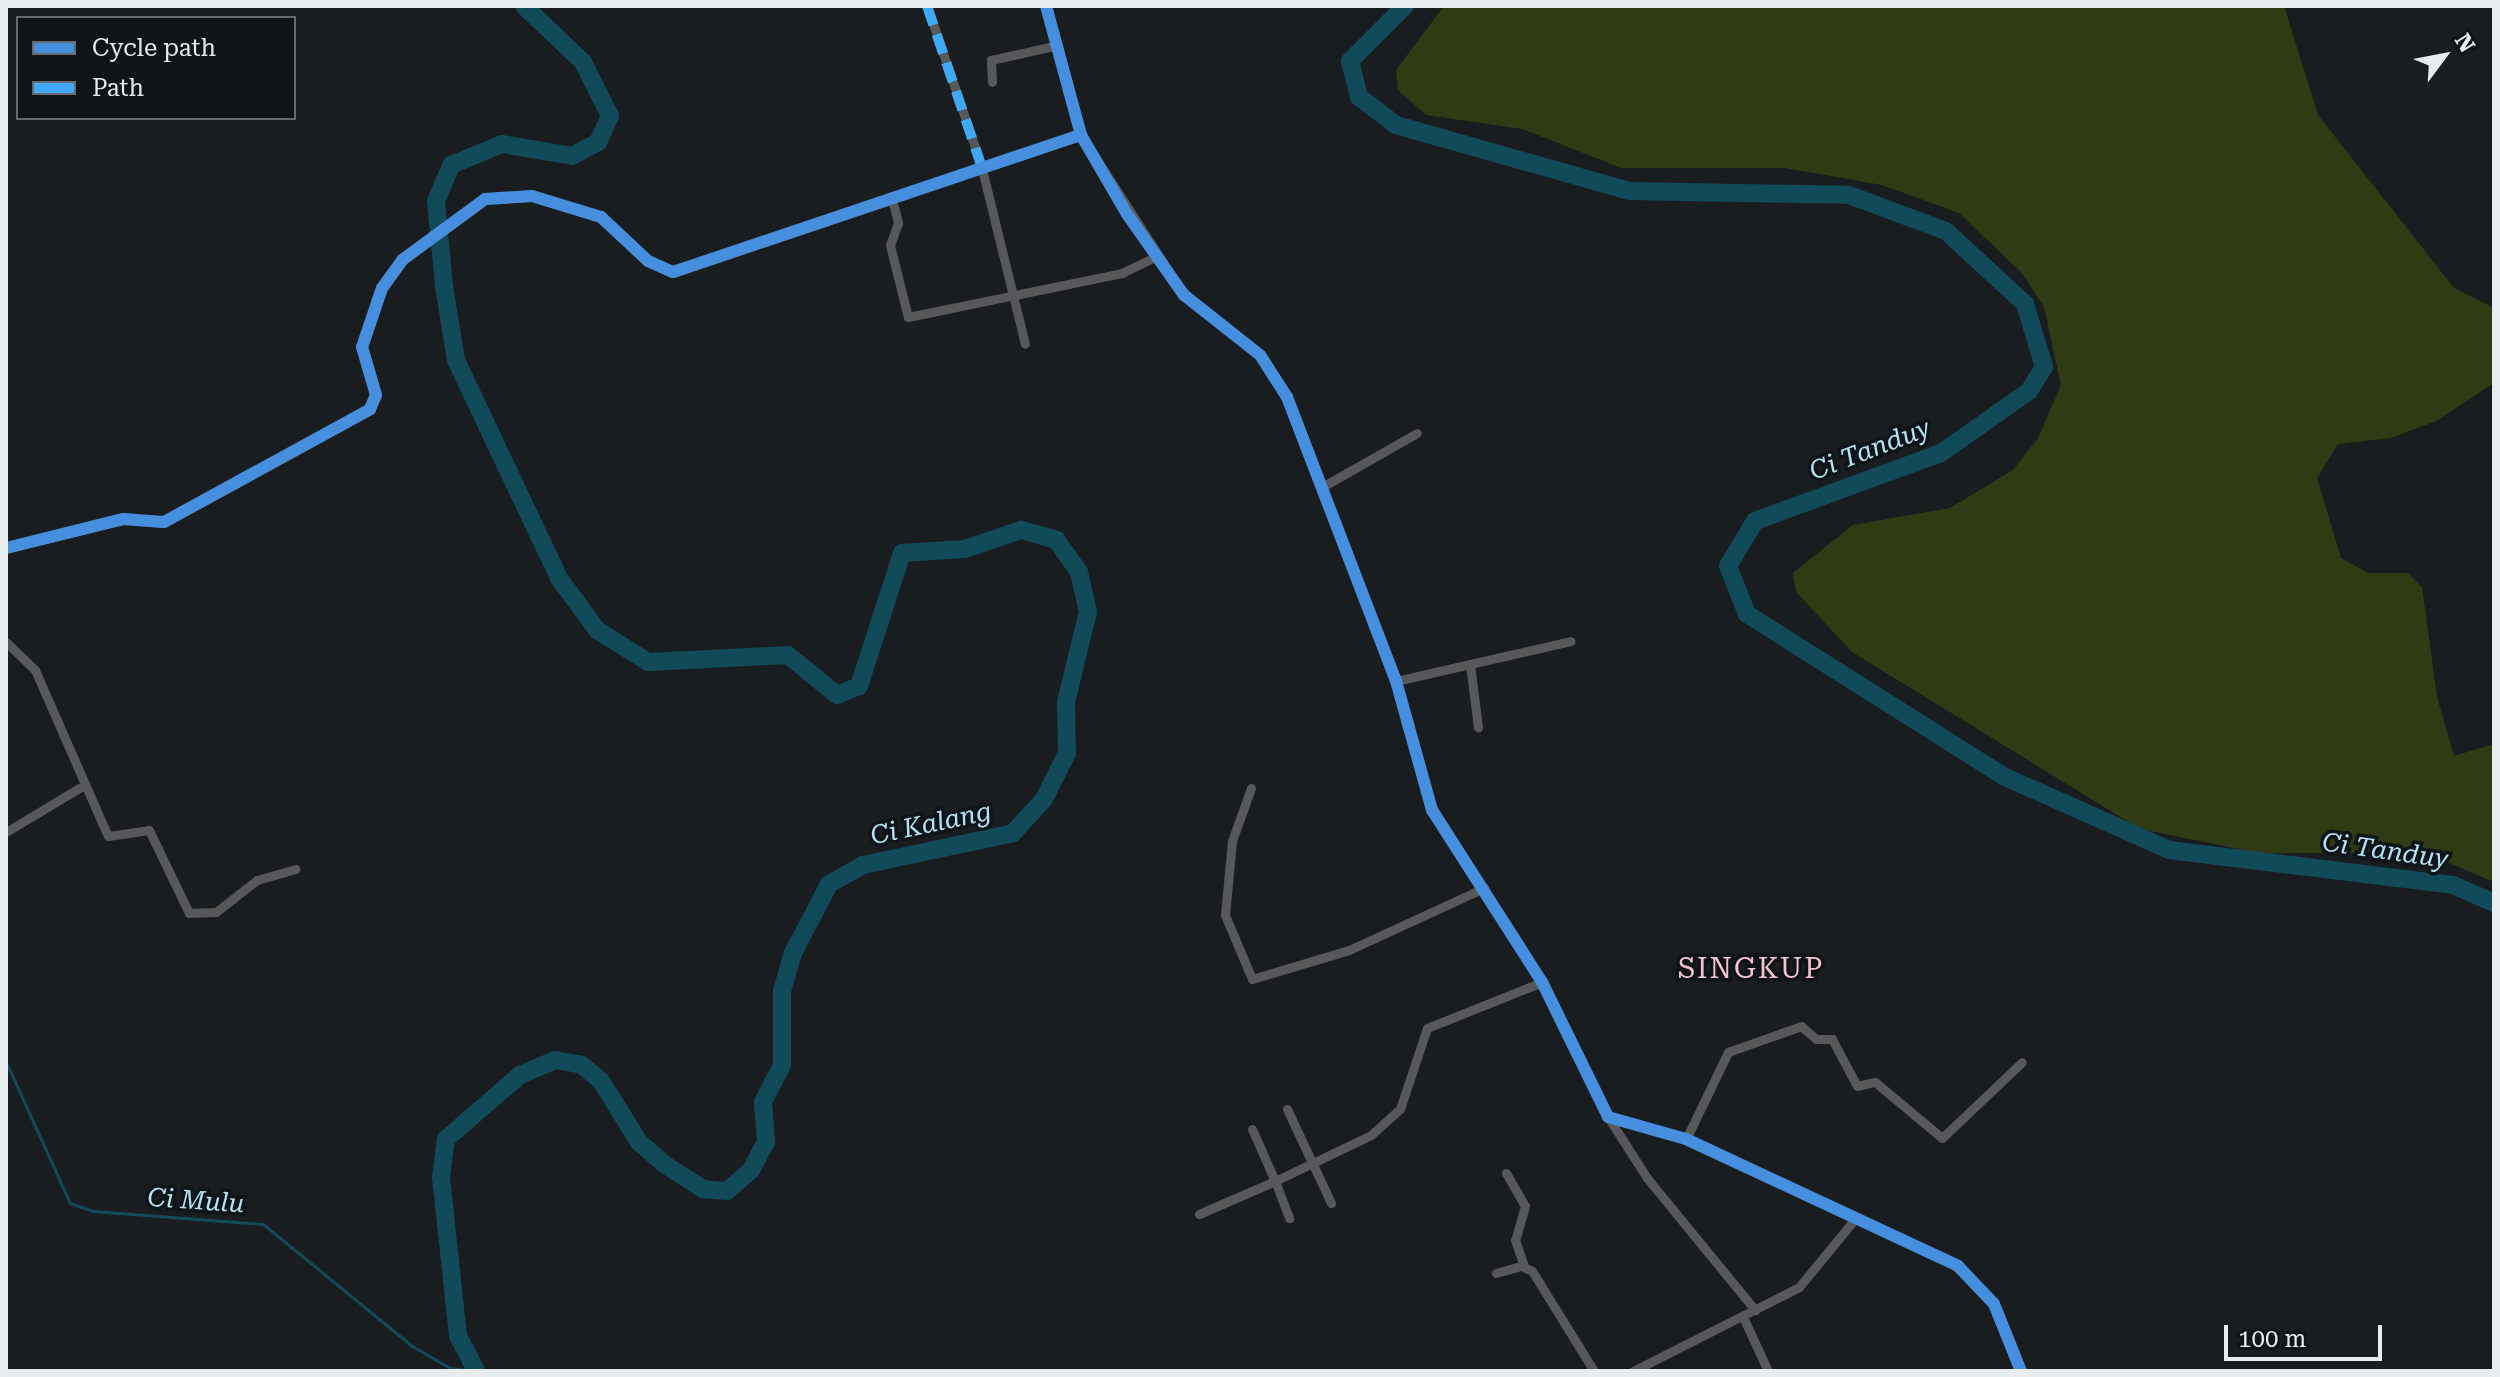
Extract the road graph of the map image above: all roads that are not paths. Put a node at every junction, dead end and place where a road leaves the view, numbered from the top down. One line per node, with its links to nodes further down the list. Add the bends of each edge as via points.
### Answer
1 (927, 6): 6 (street)
2 (1046, 6): 3 (street)
3 (1058, 45): 4 (street, via 991,60); 5 (street)
4 (992, 82)
5 (1081, 135): 6 (street); 8 (street)
6 (981, 165): 7 (street); 9 (street)
7 (891, 196): 9 (street, via 898,223 890,245 905,316); 13 (street, via 673,272 648,261 601,217 532,196 485,199 392,271 363,341 376,395 370,409 164,522 123,519)
8 (1155, 257): 9 (street, via 1122,273); 12 (street, via 1184,295 1260,355 1287,397)
9 (1012, 293): 10 (street)
10 (1025, 344)
11 (1417, 433): 12 (street)
12 (1322, 487): 17 (street)
13 (6, 548)
14 (1570, 641): 16 (street)
15 (6, 642): 19 (street, via 35,670)
16 (1470, 664): 17 (street); 18 (street)
17 (1396, 681): 23 (street, via 1432,810)
18 (1478, 727)
19 (81, 787): 21 (street); 22 (street, via 111,840 149,830 175,895 195,916 216,912 257,880)
20 (1251, 788): 23 (street, via 1232,841 1225,915 1252,979 1349,950)
21 (6, 832)
22 (295, 869)
23 (1484, 888): 24 (street)
24 (1542, 982): 27 (street); 30 (street, via 1427,1028 1396,1118)
25 (2022, 1062): 29 (street, via 1942,1138 1875,1082 1857,1086 1832,1039 1816,1039 1801,1026 1728,1052)
26 (1287, 1109): 30 (street)
27 (1608, 1117): 29 (street); 39 (street, via 1647,1178)
28 (1252, 1129): 32 (street)
29 (1686, 1139): 36 (street)
30 (1312, 1162): 32 (street); 33 (street)
31 (1506, 1173): 37 (street, via 1525,1206 1515,1240)
32 (1275, 1181): 34 (street); 35 (street)
33 (1331, 1203)
34 (1199, 1214)
35 (1289, 1218)
36 (1854, 1220): 39 (street, via 1806,1281); 44 (street, via 1974,1279 1994,1304)
37 (1524, 1266): 38 (street); 41 (street)
38 (1496, 1273)
39 (1755, 1310): 40 (street)
40 (1743, 1317): 42 (street); 43 (street)
41 (1594, 1371)
42 (1633, 1371)
43 (1768, 1371)
44 (2021, 1371)

